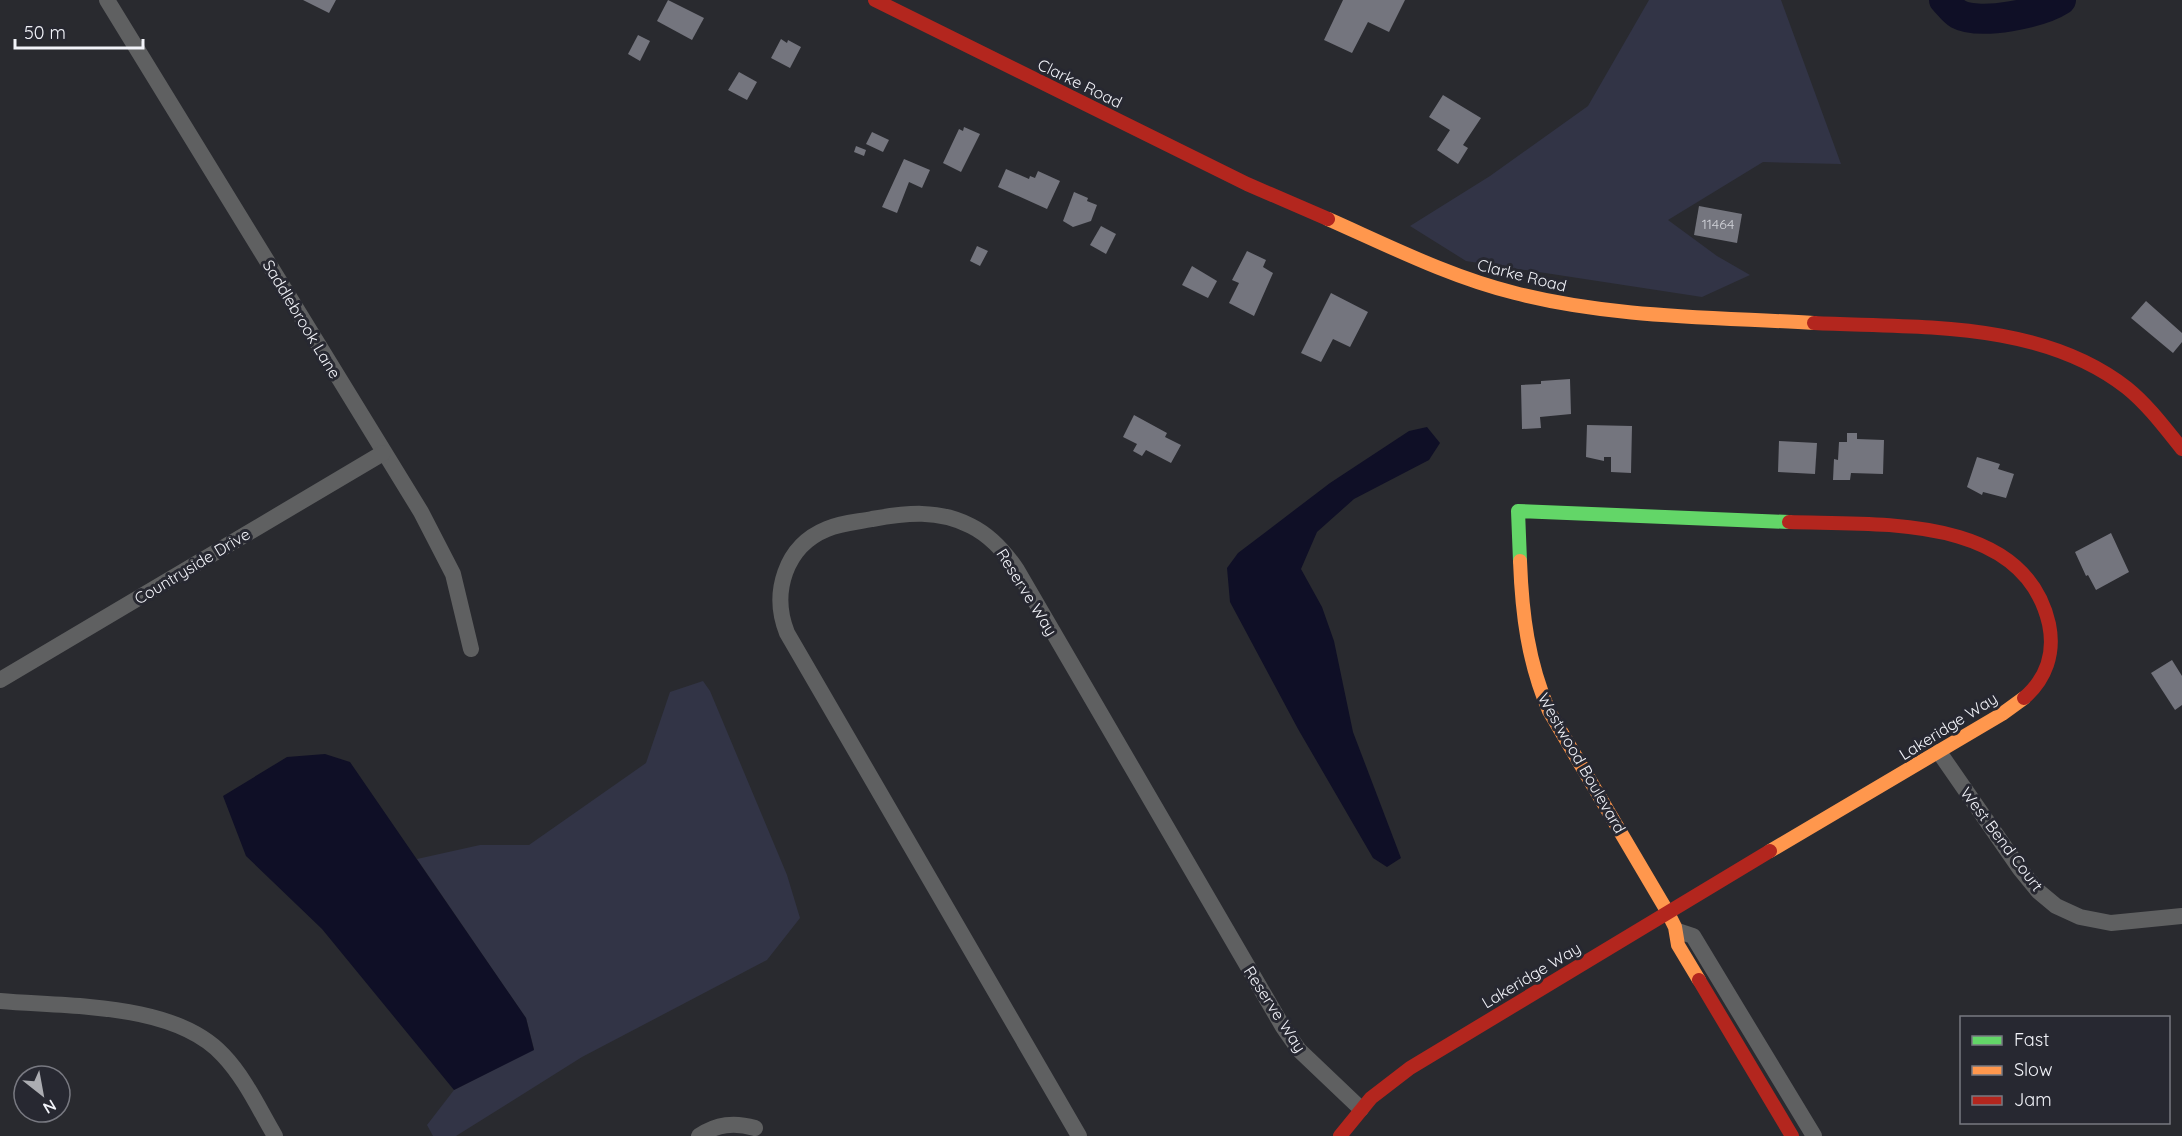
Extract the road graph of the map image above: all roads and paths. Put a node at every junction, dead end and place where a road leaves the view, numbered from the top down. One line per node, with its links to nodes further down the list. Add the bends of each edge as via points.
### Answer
1 (107, 0): 4 (street, Saddlebrook Lane)
2 (875, 0): 3 (street, Clarke Road, via 1247,184 1455,275 1575,306 1637,313 1952,330 2037,343 2080,358 2127,388)
3 (2182, 449)
4 (384, 453): 6 (street, Saddlebrook Lane, via 453,574); 7 (street, Countryside Drive)
5 (1518, 512): 8 (street, Lakeridge Way, via 1915,527 1949,532 1977,543 2013,566 2034,588 2048,620 2050,653 2043,676 2030,694); 9 (street, Westwood Boulevard, via 1523,624 1535,680)
6 (471, 649)
7 (0, 680)
8 (1938, 752): 9 (street, Lakeridge Way); 10 (street, West Bend Court, via 2020,869 2056,906 2111,923)
9 (1668, 911): 11 (street, Westwood Boulevard); 13 (street, Lakeridge Way, via 1422,1062)
10 (2182, 916)
11 (1678, 931): 19 (street, Westwood Boulevard, via 1678,945); 20 (street, Westwood Boulevard, via 1693,936)
12 (0, 1001): 15 (street, via 127,1012 178,1024 222,1052 237,1070)
13 (1361, 1109): 17 (street, Reserve Way, via 1290,1039 1017,570 995,542 961,522 922,513 829,528 801,546 784,574 779,598 787,633); 18 (street, Lakeridge Way)
14 (756, 1128): 16 (street, via 725,1124)
15 (275, 1136)
16 (699, 1136)
17 (1079, 1136)
18 (1340, 1136)
19 (1792, 1136)
20 (1814, 1136)

